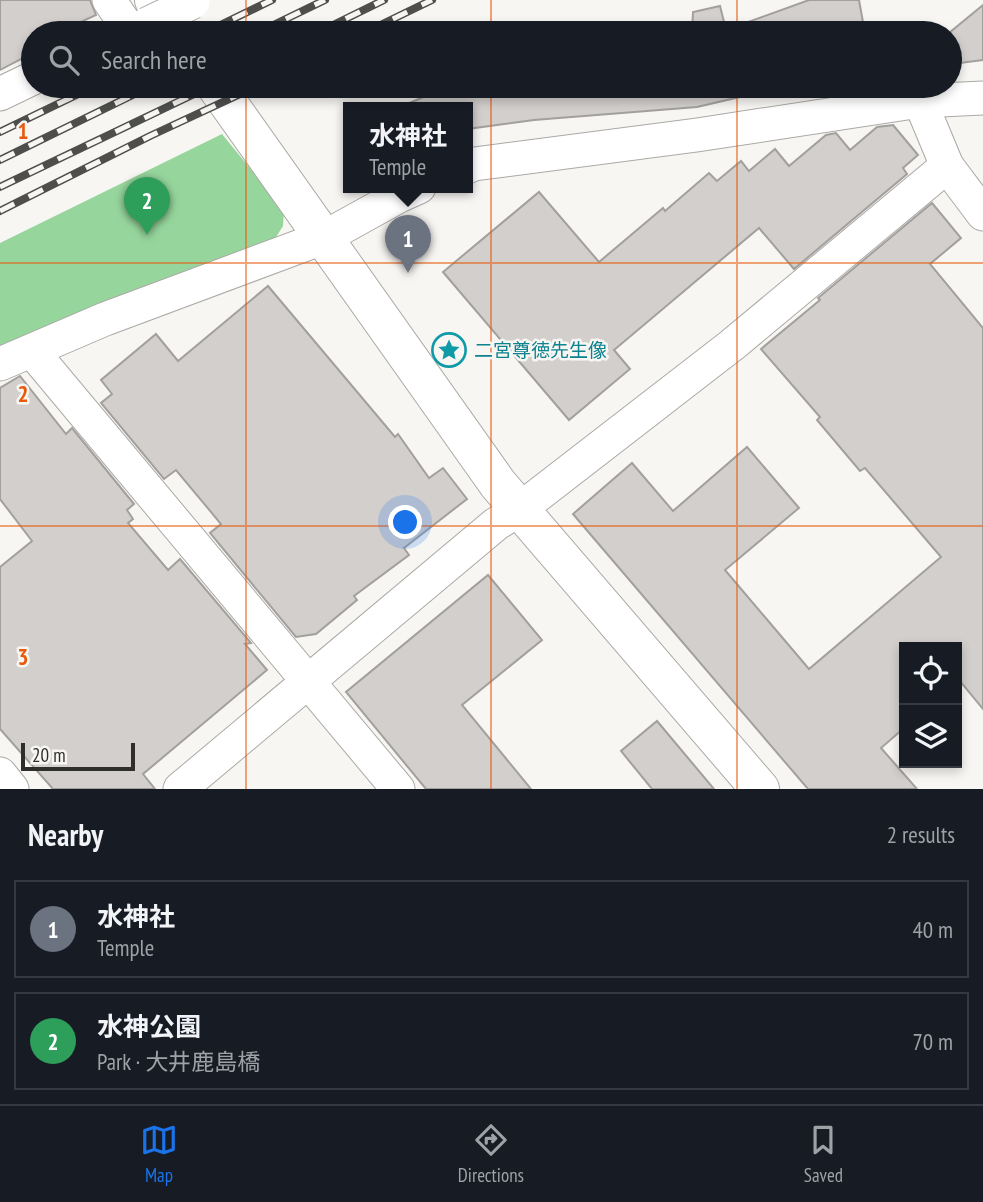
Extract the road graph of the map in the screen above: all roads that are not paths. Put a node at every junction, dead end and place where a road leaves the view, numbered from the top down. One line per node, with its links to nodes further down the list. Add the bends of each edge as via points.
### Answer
1 (109, 0): 2 (street)
2 (160, 18)
3 (21, 83): 4 (street)
4 (1, 91)
5 (225, 98): 12 (street)
6 (983, 99): 7 (street)
7 (920, 102): 8 (street); 9 (street)
8 (473, 164)
9 (947, 166): 11 (street); 15 (street, via 732,345)
10 (406, 193): 12 (street)
11 (983, 214)
12 (324, 237): 13 (street); 15 (street)
13 (32, 351): 14 (street); 16 (street)
14 (0, 364)
15 (520, 509): 16 (street); 21 (street)
16 (308, 681): 19 (street); 20 (street)
17 (0, 774): 18 (street)
18 (12, 789)
19 (180, 789)
20 (398, 789)
21 (760, 789)

